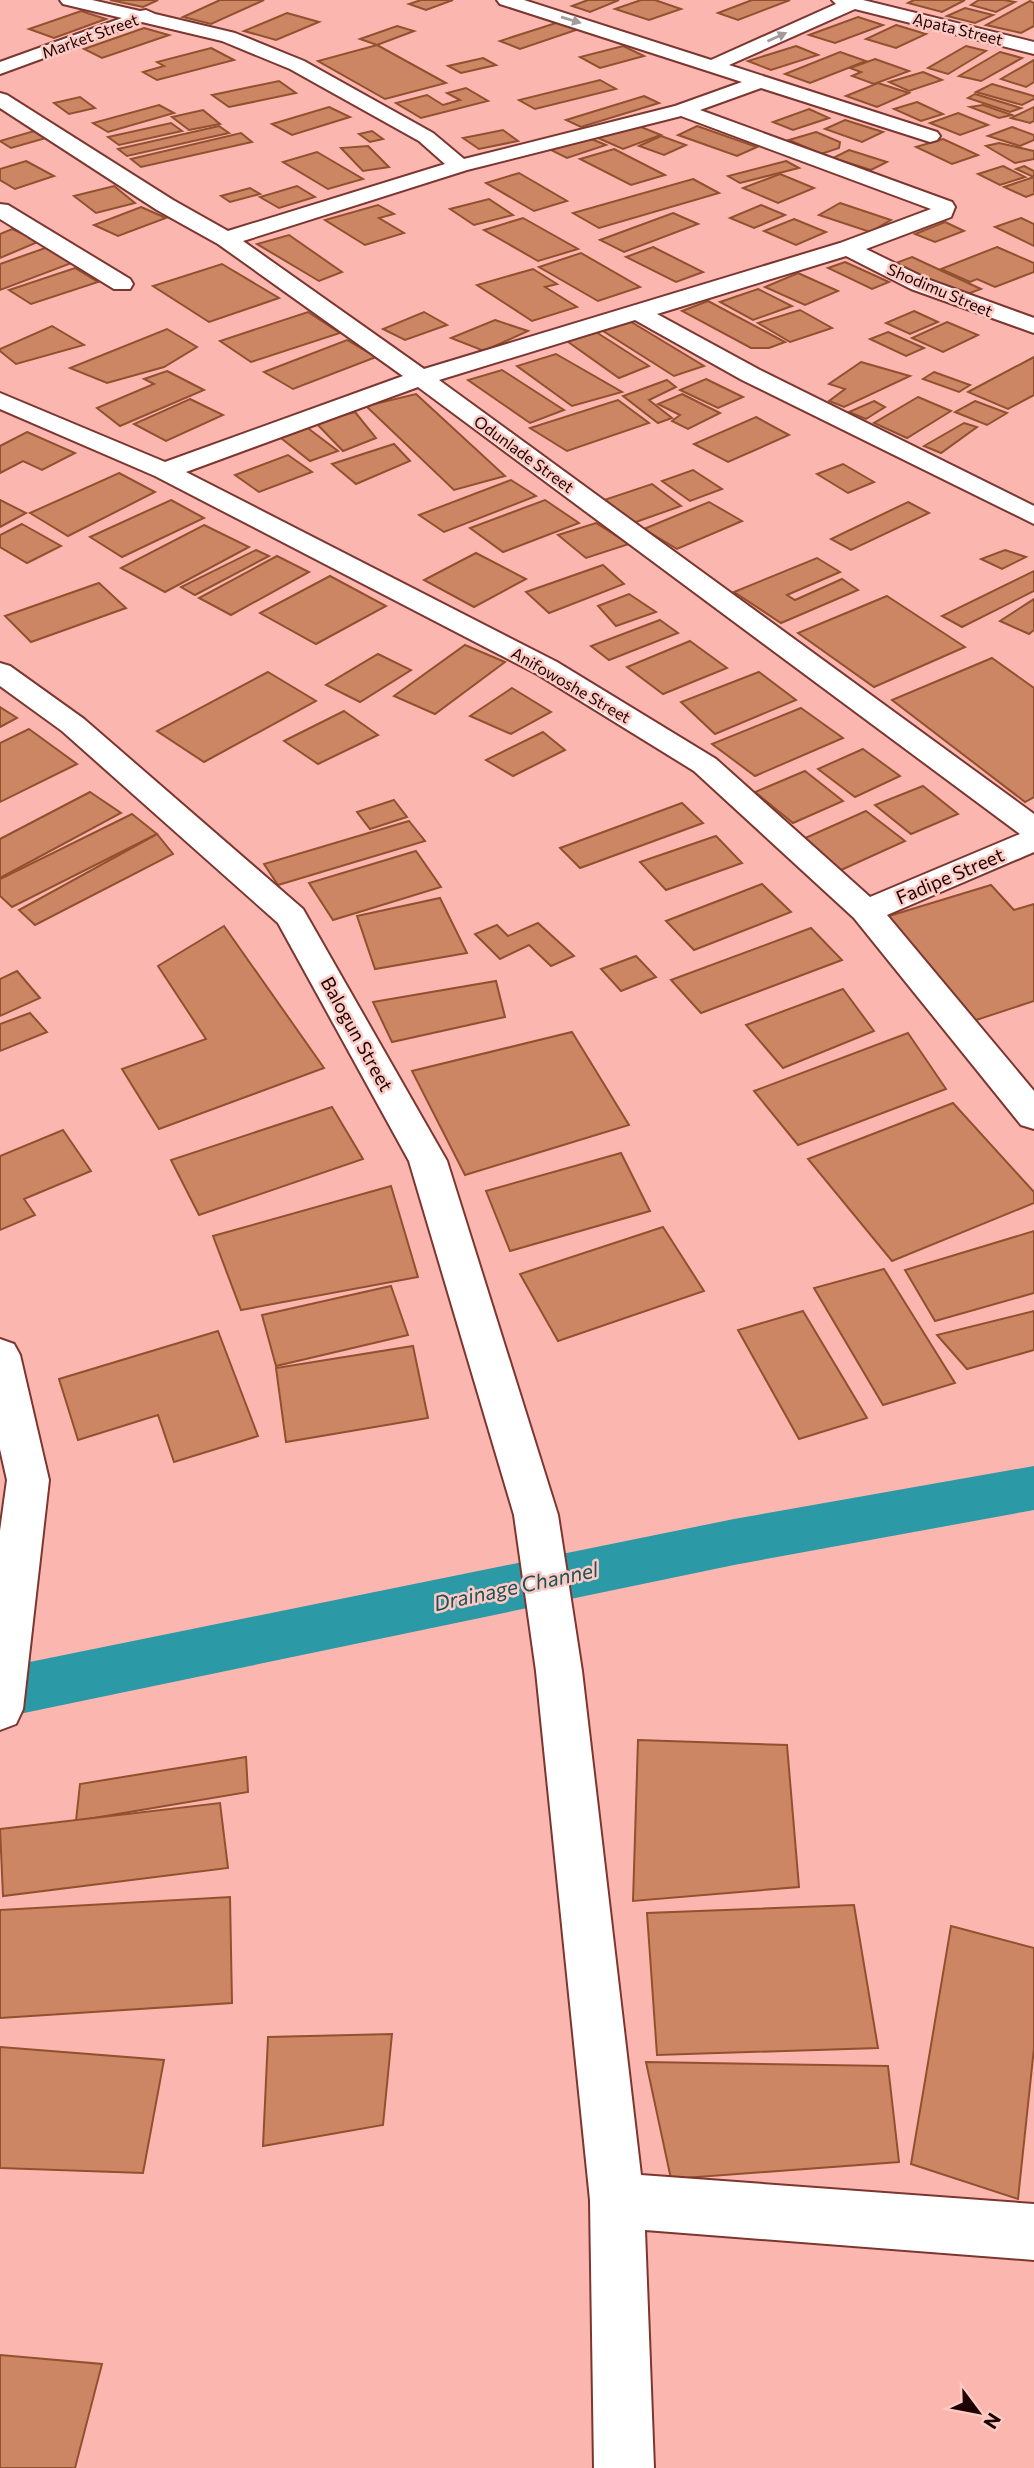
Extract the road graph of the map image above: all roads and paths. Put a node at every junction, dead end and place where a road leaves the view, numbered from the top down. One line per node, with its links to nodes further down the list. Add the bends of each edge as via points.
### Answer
1 (69, 0): 5 (street)
2 (506, 0): 7 (street, one-way to 7)
3 (847, 2): 6 (street, Apata Street); 7 (street, one-way to 3)
4 (171, 4): 5 (street, Market Street)
5 (144, 16): 8 (street, Market Street); 13 (street, via 228,37 297,65 426,137)
6 (1034, 48)
7 (715, 65): 9 (street)
8 (0, 68)
9 (758, 82): 11 (street); 12 (street)
10 (0, 99): 15 (street, Odunlade Street)
11 (682, 110): 13 (street); 16 (street, via 944,206 943,212)
12 (930, 136)
13 (460, 166): 15 (street)
14 (0, 210): 17 (street)
15 (226, 239): 20 (street, Odunlade Street)
16 (848, 248): 18 (street); 19 (street, Shodimu Street, via 919,284)
17 (122, 284)
18 (635, 311): 20 (street); 23 (street, via 751,375)
19 (1034, 326)
20 (421, 378): 22 (street); 25 (street, Odunlade Street)
21 (0, 400): 22 (street, Anifowoshe Street)
22 (164, 471): 27 (street, Anifowoshe Street, via 547,668 705,765)
23 (1034, 516)
24 (0, 672): 31 (street, Balogun Street, via 74,725 291,917 428,1161 536,1515 559,1671)
25 (1034, 829)
26 (1034, 841): 27 (street, Fadipe Street)
27 (866, 911): 28 (street, Anifowoshe Street)
28 (1034, 1116)
29 (0, 1355): 30 (street, via 28,1480)
30 (0, 1709)
31 (617, 2200): 32 (street); 33 (street, Balogun Street)
32 (1034, 2232)
33 (624, 2468)

